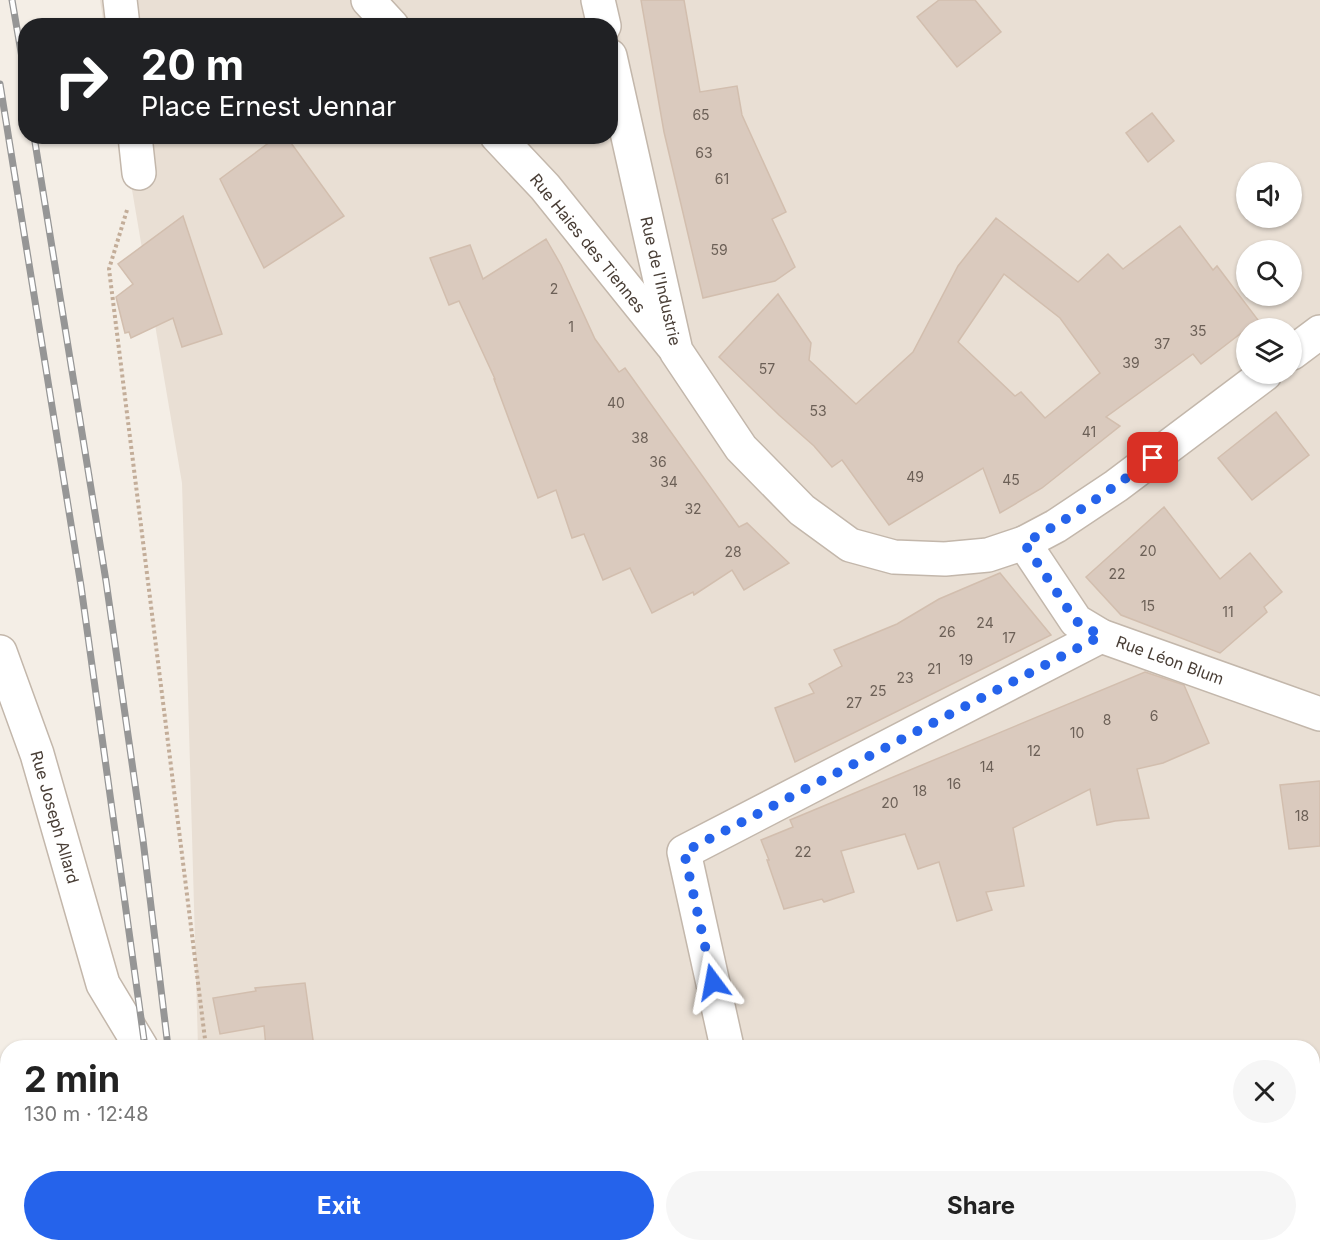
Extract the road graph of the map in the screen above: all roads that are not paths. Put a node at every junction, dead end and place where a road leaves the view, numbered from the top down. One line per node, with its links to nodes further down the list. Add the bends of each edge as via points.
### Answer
1 (120, 0): 4 (street)
2 (368, 0): 5 (street)
3 (598, 0): 6 (street)
4 (122, 18)
5 (385, 18)
6 (602, 18)
7 (618, 92): 13 (street, Rue de l'Industrie)
8 (136, 144): 10 (street)
9 (505, 144): 13 (street, Rue Haies des Tiennes, via 545,187)
10 (139, 173)
11 (1320, 332): 12 (street)
12 (1302, 346)
13 (676, 351): 15 (street, Rue de l'Industrie, via 741,448 802,510 850,545 894,557 945,559 988,555)
14 (1252, 384): 15 (street, Rue de l'Industrie, via 1116,486)
15 (1024, 543): 16 (street, Rue Léon Blum, via 1076,621)
16 (1101, 636): 18 (street, Rue Léon Blum); 20 (street, via 684,852)
17 (0, 652): 19 (street, Rue Joseph Allard, via 36,754 103,984)
18 (1320, 714)
19 (137, 1040)
20 (725, 1040)

